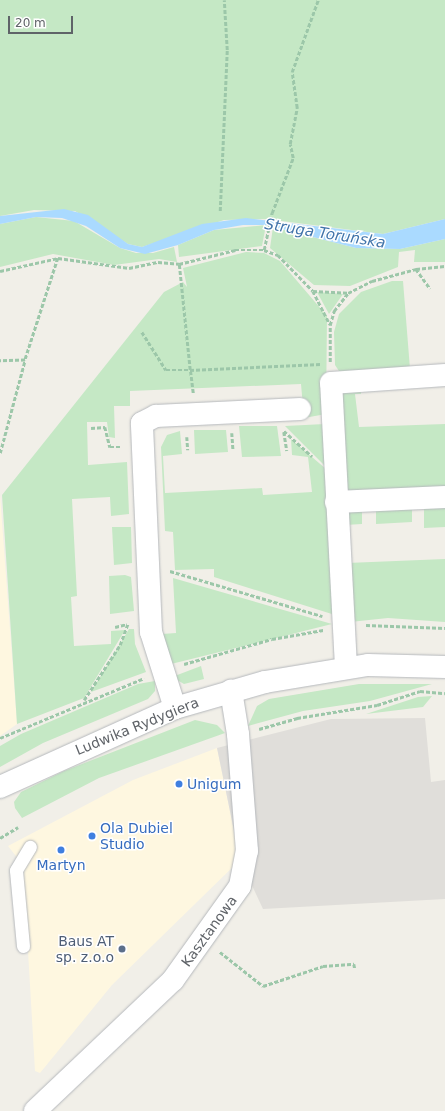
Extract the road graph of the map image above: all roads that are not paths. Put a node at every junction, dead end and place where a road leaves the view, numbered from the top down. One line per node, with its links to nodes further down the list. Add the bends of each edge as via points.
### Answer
1 (445, 375): 4 (street, via 331,373)
2 (300, 409): 8 (street, via 148,418 142,423 150,622 162,671)
3 (445, 497): 4 (street)
4 (336, 502): 5 (street)
5 (346, 667): 6 (street, Ludwika Rydygiera); 7 (street, Ludwika Rydygiera)
6 (445, 667)
7 (231, 691): 8 (street, Ludwika Rydygiera); 12 (street, Kasztanowa, via 238,734 246,860 236,893 204,939 139,1016)
8 (175, 708): 9 (street, Ludwika Rydygiera)
9 (0, 787)
10 (30, 846): 11 (lane, via 16,870)
11 (23, 946)
12 (35, 1111)

